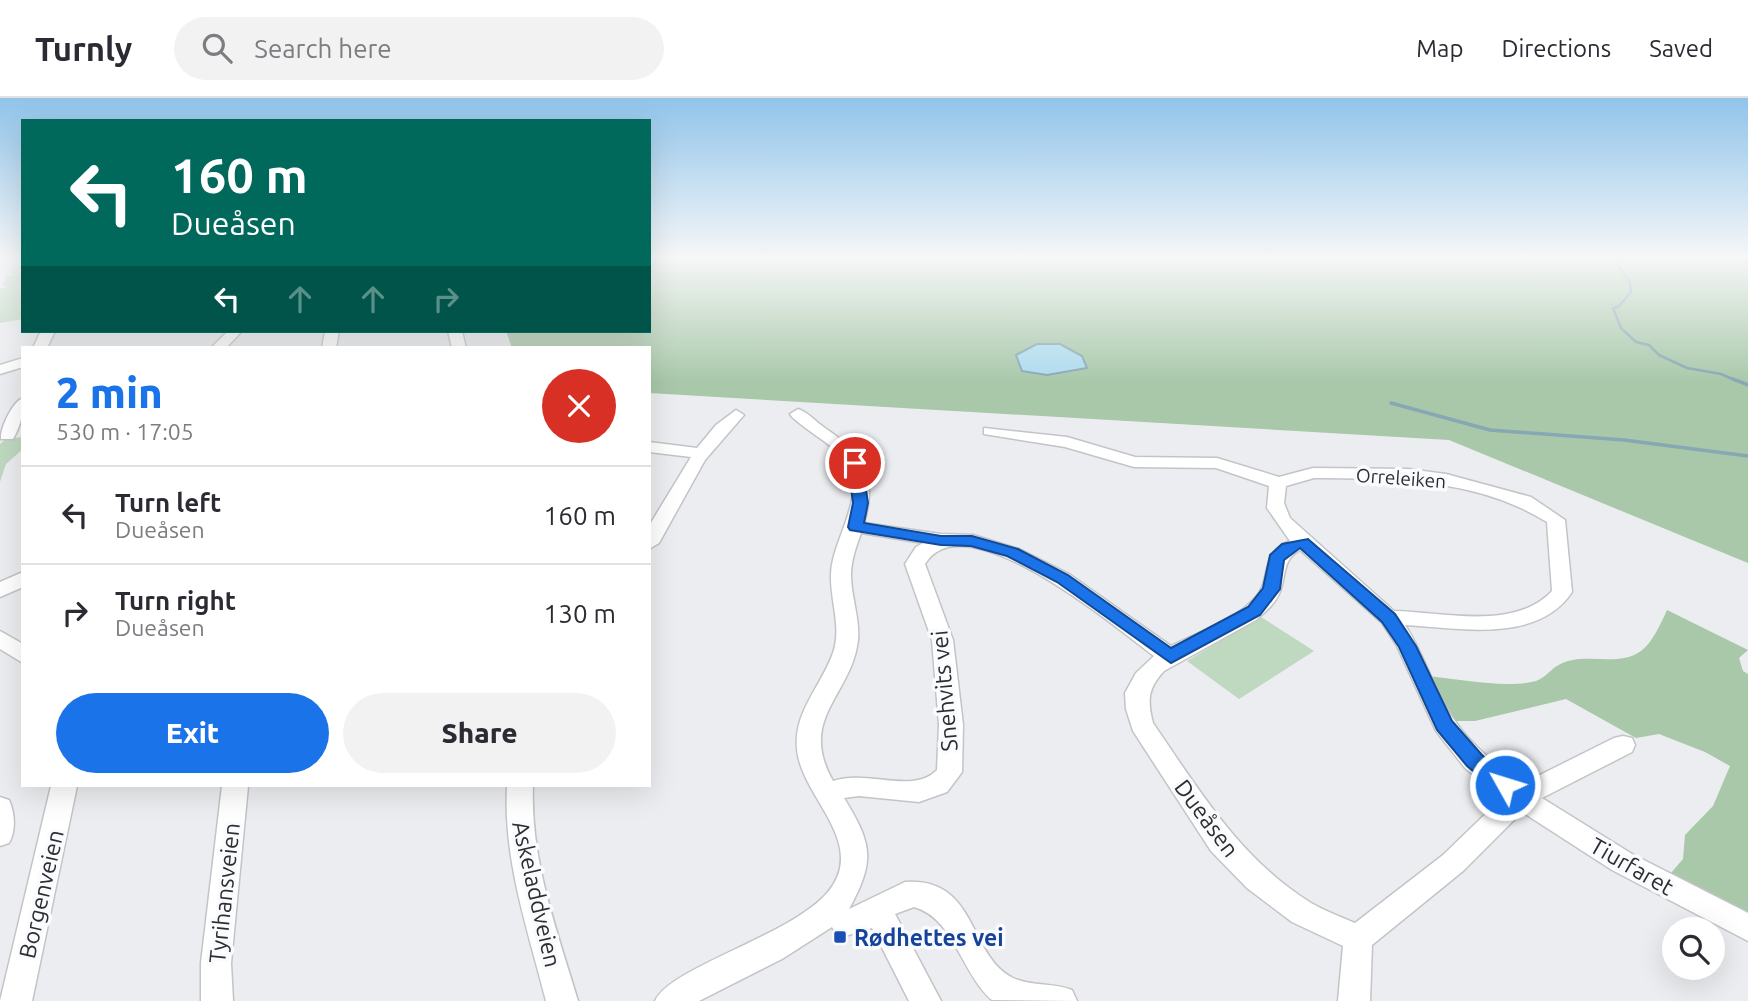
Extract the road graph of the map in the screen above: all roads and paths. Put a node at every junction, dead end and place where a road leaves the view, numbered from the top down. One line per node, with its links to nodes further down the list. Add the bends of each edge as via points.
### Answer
1 (233, 333): 2 (street)
2 (220, 346)
3 (21, 363): 4 (street)
4 (0, 370)
5 (21, 407): 9 (street)
6 (798, 414): 13 (street, via 855,463 860,503)
7 (736, 415): 11 (street)
8 (990, 432): 12 (street, via 1067,442 1134,462 1217,463)
9 (7, 436)
10 (651, 447): 11 (street)
11 (700, 453): 14 (street)
12 (1279, 484): 16 (street, Tiurfaret, via 1273,494 1278,516); 19 (street, Orreleiken, via 1313,473 1408,474 1525,500 1556,520 1562,592 1547,610 1506,621)
13 (855, 527): 15 (street); 27 (street, via 842,566 848,624 844,652 812,714 808,742 817,774)
14 (651, 539)
15 (941, 540): 22 (street, via 972,541 1012,553 1062,578); 27 (street, Snehvits vei, via 923,551 915,564 942,631 950,771 942,783 926,790 905,793 849,786)
16 (1303, 542): 19 (street, Tiurfaret); 22 (street, Dueåsen, via 1287,547 1276,559 1272,589 1254,611)
17 (21, 579): 18 (street)
18 (0, 591)
19 (1388, 618): 28 (street, Tiurfaret, via 1407,646 1444,725 1475,761)
20 (0, 638): 21 (street)
21 (21, 654)
22 (1171, 657): 34 (street, Dueåsen, via 1141,682 1137,707 1141,725 1221,842 1257,879 1302,913)
23 (1623, 746): 28 (street)
24 (64, 787): 35 (street, Borgenveien)
25 (235, 787): 36 (street, Tyrihansveien, via 216,963)
26 (520, 787): 37 (street, Askeladdveien, via 517,808 524,852)
27 (829, 793): 38 (street, via 851,837 854,857 851,878 831,911)
28 (1520, 797): 33 (street, Tiurfaret, via 1622,862); 34 (street, via 1453,863)
29 (0, 808): 30 (street)
30 (0, 835)
31 (877, 911): 32 (street, via 858,922); 39 (street); 40 (street, via 912,894 939,902 956,918 1001,988)
32 (845, 923)
33 (1748, 928)
34 (1358, 939): 41 (street)
35 (16, 1001)
36 (217, 1001)
37 (562, 1001)
38 (671, 1001)
39 (925, 1001)
40 (1061, 1001)
41 (1354, 1001)

